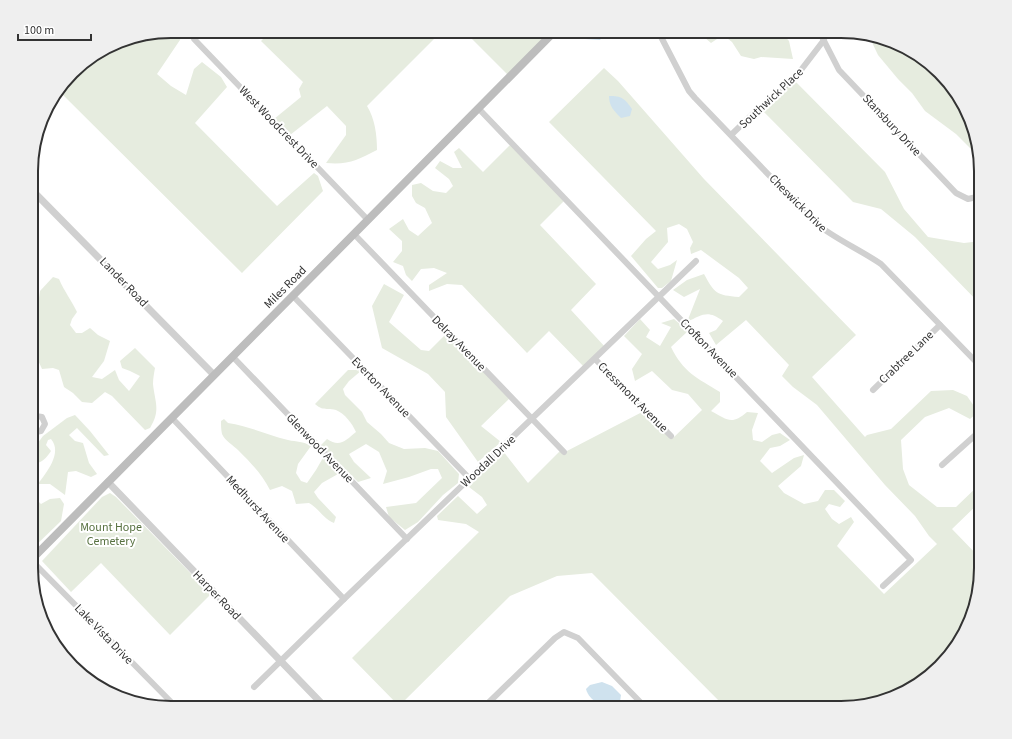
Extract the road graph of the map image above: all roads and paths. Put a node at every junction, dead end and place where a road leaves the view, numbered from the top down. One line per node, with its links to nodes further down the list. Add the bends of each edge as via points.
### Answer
1 (194, 38): 9 (street, West Woodcrest Drive)
2 (549, 38): 5 (main road, Miles Road)
3 (662, 38): 6 (street, Cheswick Drive, via 689,91)
4 (824, 40): 6 (street, Southwick Place, via 801,70); 8 (street, Stansbury Drive, via 839,70 956,193 968,199)
5 (479, 109): 9 (main road, Miles Road); 13 (street, Crofton Avenue)
6 (731, 135): 14 (street, Cheswick Drive, via 814,222 881,264)
7 (38, 196): 18 (street, Lander Road)
8 (974, 198)
9 (368, 220): 10 (main road, Miles Road)
10 (354, 234): 12 (main road, Miles Road); 22 (street, Delray Avenue)
11 (696, 262): 13 (street, Woodall Drive)
12 (293, 296): 15 (main road, Miles Road); 28 (street, Everton Avenue)
13 (660, 296): 16 (street, Woodall Drive); 33 (street, Crofton Avenue, via 911,560)
14 (940, 325): 17 (street, Cheswick Drive); 19 (street, Crabtree Lane)
15 (233, 357): 18 (main road, Miles Road); 30 (street, Glenwood Avenue)
16 (595, 359): 22 (street, Woodall Drive); 24 (street, Cressmont Avenue)
17 (974, 360)
18 (214, 375): 21 (main road, Miles Road)
19 (873, 390)
20 (38, 416): 23 (street, via 45,422 43,430)
21 (172, 418): 29 (main road, Miles Road); 34 (street, Medhurst Avenue)
22 (532, 419): 26 (street, Delray Avenue); 28 (street, Woodall Drive)
23 (38, 431)
24 (671, 436)
25 (974, 436): 27 (street)
26 (564, 452)
27 (942, 465)
28 (470, 478): 30 (street, Woodall Drive)
29 (108, 482): 31 (main road, Miles Road); 35 (street, Harper Road)
30 (407, 539): 34 (street, Woodall Drive)
31 (38, 554)
32 (38, 566): 37 (street, Lake Vista Drive)
33 (883, 586)
34 (344, 599): 35 (street, Woodall Drive)
35 (281, 661): 36 (street, Woodall Drive); 38 (street, Harper Road)
36 (254, 687)
37 (170, 701)
38 (319, 701)
39 (490, 701): 40 (street, via 564,632 578,638)
40 (639, 701)

